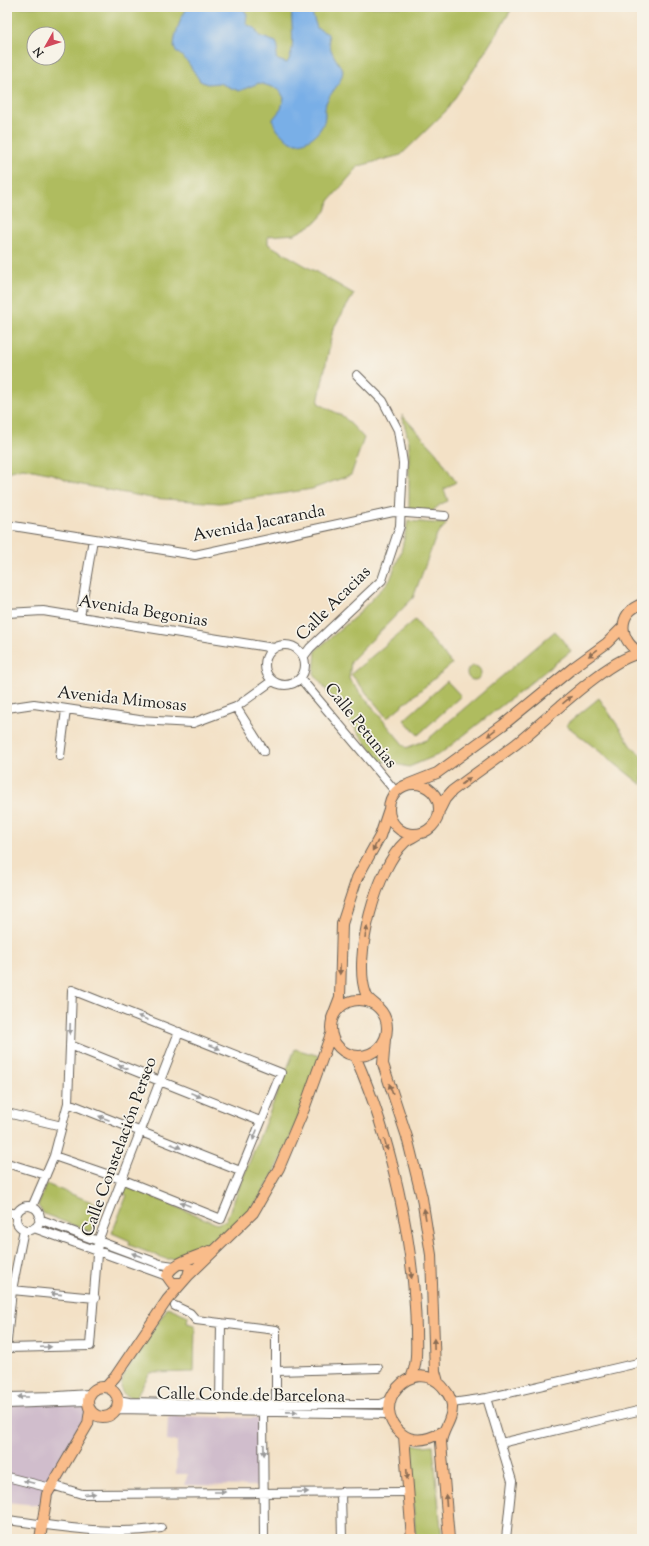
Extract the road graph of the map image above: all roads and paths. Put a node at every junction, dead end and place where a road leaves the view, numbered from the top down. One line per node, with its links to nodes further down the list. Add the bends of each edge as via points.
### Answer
1 (357, 375): 2 (street, Calle Acacias, via 384,401 398,430 403,463)
2 (401, 513): 3 (street, Avenida Jacaranda); 5 (street, Avenida Jacaranda, via 393,512 195,555); 12 (street, Calle Acacias, via 396,541 382,580)
3 (445, 516)
4 (7, 525): 5 (street, Avenida Jacaranda)
5 (93, 539): 8 (street)
6 (642, 604): 9 (main road, via 628,613)
7 (7, 613): 8 (street, Avenida Begonias, via 43,611)
8 (80, 617): 10 (street, Avenida Begonias)
9 (623, 627): 11 (main road, via 628,644); 20 (main road, one-way to 20, via 607,643 503,725 437,773)
10 (274, 648): 12 (street, via 293,646); 14 (street, via 269,653 265,666 266,673)
11 (642, 653): 22 (main road, one-way to 11, via 452,791 516,743 577,692 620,661)
12 (304, 656): 13 (street, via 306,665)
13 (301, 679): 14 (street, via 285,686); 21 (street, Calle Petunias)
14 (272, 681): 15 (street, Avenida Mimosas)
15 (236, 707): 17 (street, Avenida Mimosas, via 193,723 139,720); 18 (street)
16 (7, 708): 17 (street, Avenida Mimosas, via 34,704)
17 (66, 710): 19 (street)
18 (264, 750)
19 (60, 756)
20 (409, 784): 21 (main road); 22 (main road, via 428,787 438,800)
21 (396, 792): 23 (main road, via 392,796)
22 (440, 809): 24 (main road, via 436,822 430,829)
23 (389, 810): 24 (main road, via 398,828 409,834); 26 (main road, one-way to 26, via 380,836 357,878 342,924 340,997)
24 (418, 834): 25 (main road, one-way to 24, via 366,995 363,981 363,950 368,917 392,857 406,841)
25 (378, 1007): 26 (main road, via 369,1002 354,1000 340,1007); 29 (main road, via 385,1018)
26 (332, 1018): 28 (main road)
27 (179, 1032): 30 (street, one-way to 30, via 72,990); 34 (street, Calle Constelación Perseo); 37 (street, one-way to 37, via 281,1073)
28 (331, 1034): 31 (main road); 33 (main road)
29 (385, 1039): 32 (main road, via 374,1052); 67 (main road, one-way to 29, via 434,1370 432,1262 429,1241 408,1137 383,1064)
30 (70, 1045): 34 (street, one-way to 30); 35 (street)
31 (338, 1046): 32 (main road, via 345,1053); 33 (main road)
32 (355, 1056): 66 (main road, one-way to 66, via 376,1111 404,1217 416,1310 416,1359)
33 (323, 1059): 52 (main road, via 279,1168 254,1212)
34 (160, 1081): 37 (street, one-way to 37); 39 (street, Calle Constelación Perseo)
35 (68, 1103): 38 (street); 39 (street, one-way to 35)
36 (7, 1113): 38 (street)
37 (260, 1121): 42 (street, one-way to 42)
38 (62, 1126): 40 (street)
39 (140, 1132): 42 (street, one-way to 42); 44 (street, Calle Constelación Perseo)
40 (54, 1156): 43 (street); 44 (street)
41 (7, 1163): 43 (street)
42 (240, 1172): 44 (street, one-way to 44, via 221,1219)
43 (46, 1175): 45 (street)
44 (121, 1179): 51 (street, Calle Constelación Perseo)
45 (32, 1207): 47 (street, via 24,1207); 48 (street, via 37,1211)
46 (7, 1212): 47 (street)
47 (16, 1214): 50 (street, via 17,1222)
48 (39, 1219): 49 (street); 51 (street)
49 (34, 1228): 50 (street); 53 (street)
50 (24, 1229): 57 (street)
51 (98, 1241): 53 (street, Calle Constelación Perseo); 54 (street, one-way to 51, via 160,1264)
52 (216, 1248): 54 (main road); 56 (main road)
53 (99, 1251): 55 (street); 58 (street, Calle Constelación Perseo)
54 (177, 1265): 55 (main road); 56 (main road, via 187,1264 190,1268)
55 (168, 1277): 56 (main road, via 172,1283); 59 (main road)
56 (184, 1279): 59 (main road)
57 (12, 1290): 58 (street, one-way to 57); 61 (street)
58 (95, 1298): 62 (street, Calle Constelación Perseo, one-way to 58, via 90,1346)
59 (171, 1303): 60 (street, via 196,1320); 68 (main road, via 115,1378)
60 (221, 1324): 65 (street, via 276,1330); 75 (street)
61 (7, 1341)
62 (7, 1348)
63 (642, 1362): 70 (street)
64 (378, 1368): 65 (street)
65 (277, 1371): 76 (street)
66 (412, 1378): 67 (main road, via 422,1377); 71 (main road, via 400,1384)
67 (438, 1382): 73 (main road, via 448,1393)
68 (112, 1393): 72 (main road, via 95,1388); 75 (street, Calle Conde de Barcelona, via 129,1402); 79 (main road, via 117,1406)
69 (7, 1397): 72 (street, one-way to 69, via 58,1396)
70 (487, 1398): 73 (street); 85 (street)
71 (390, 1400): 76 (street, Calle Conde de Barcelona, via 381,1404); 80 (main road)
72 (89, 1402): 74 (street); 81 (main road); 82 (main road)
73 (452, 1403): 83 (main road, via 449,1423)
74 (7, 1404)
75 (220, 1404): 76 (street, Calle Conde de Barcelona)
76 (276, 1404)
77 (642, 1410): 85 (street)
78 (263, 1411): 79 (street, Calle Conde de Barcelona, via 119,1409); 80 (street, Calle Conde de Barcelona, one-way to 80); 88 (street, one-way to 88)
79 (114, 1412): 81 (main road)
80 (389, 1414): 84 (main road, via 396,1428)
81 (99, 1416): 82 (main road)
82 (88, 1424): 87 (main road)
83 (442, 1432): 84 (main road, via 429,1439 416,1440); 100 (main road, one-way to 83, via 440,1442)
84 (404, 1436): 90 (main road, one-way to 90)
85 (501, 1442): 101 (street, via 512,1481)
86 (7, 1477): 87 (street, one-way to 86)
87 (52, 1487): 88 (street, one-way to 88, via 82,1494); 92 (main road, via 47,1494)
88 (264, 1492): 89 (street, one-way to 89); 97 (street)
89 (341, 1492): 90 (street); 98 (street)
90 (408, 1492): 99 (main road)
91 (7, 1520): 92 (street)
92 (42, 1524): 94 (street); 96 (main road)
93 (162, 1528): 95 (street)
94 (102, 1535): 95 (street)
95 (143, 1535)
96 (40, 1539)
97 (264, 1539)
98 (342, 1539)
99 (412, 1539)
100 (449, 1539)
101 (506, 1539)

